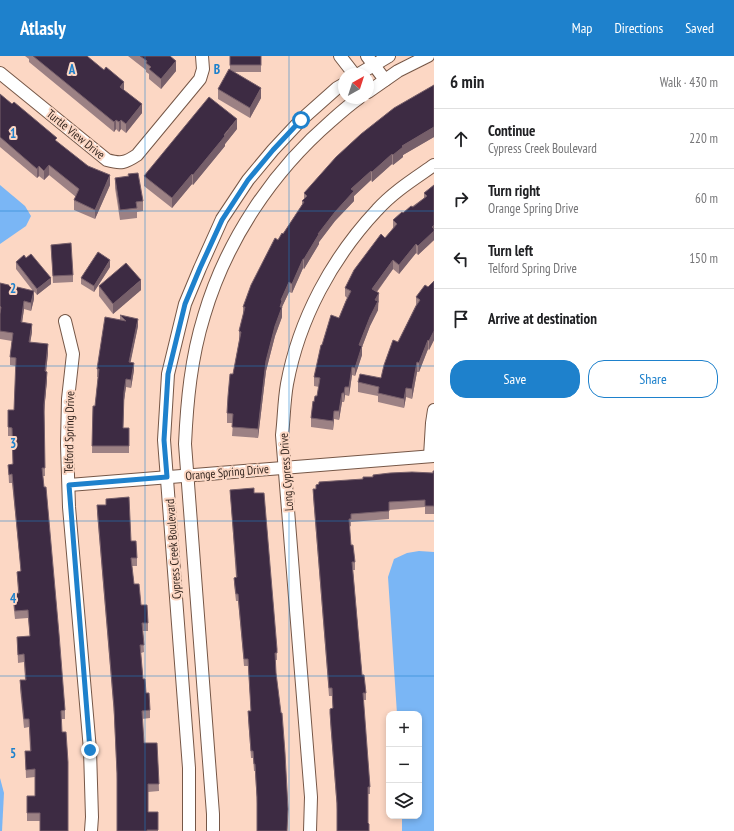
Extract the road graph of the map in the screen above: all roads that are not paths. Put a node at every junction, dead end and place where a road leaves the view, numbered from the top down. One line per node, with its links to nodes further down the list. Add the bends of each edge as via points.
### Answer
1 (202, 56): 7 (street, Turtle View Drive, via 203,69 200,79 137,155 125,162 107,160)
2 (340, 56): 6 (street)
3 (388, 56): 5 (street)
4 (428, 56): 8 (street)
5 (370, 61): 8 (street)
6 (349, 68)
7 (0, 72)
8 (385, 80): 10 (street)
9 (338, 87): 18 (street, Cypress Creek Boulevard, via 301,120 248,180 222,220 200,268 185,304 168,374 164,440)
10 (374, 88)
11 (352, 104): 17 (street, Cypress Creek Boulevard, via 310,139 279,174 258,203 216,278 196,344 188,395 184,444)
12 (434, 165): 16 (street, Long Cypress Drive, via 377,210 327,276 307,316 294,352 287,385 282,435)
13 (65, 321): 19 (street, Telford Spring Drive, via 73,354 68,399)
14 (434, 410): 15 (street)
15 (432, 456): 16 (street, Orange Spring Drive)
16 (284, 467): 17 (street, Orange Spring Drive); 23 (street, Long Cypress Drive, via 311,797)
17 (187, 476): 18 (street, Orange Spring Drive); 22 (street, Cypress Creek Boulevard)
18 (167, 477): 19 (street, Orange Spring Drive); 21 (street, Cypress Creek Boulevard, via 189,768)
19 (69, 485): 20 (street, Telford Spring Drive, via 90,750)
20 (91, 831)
21 (189, 831)
22 (213, 831)
23 (310, 831)

